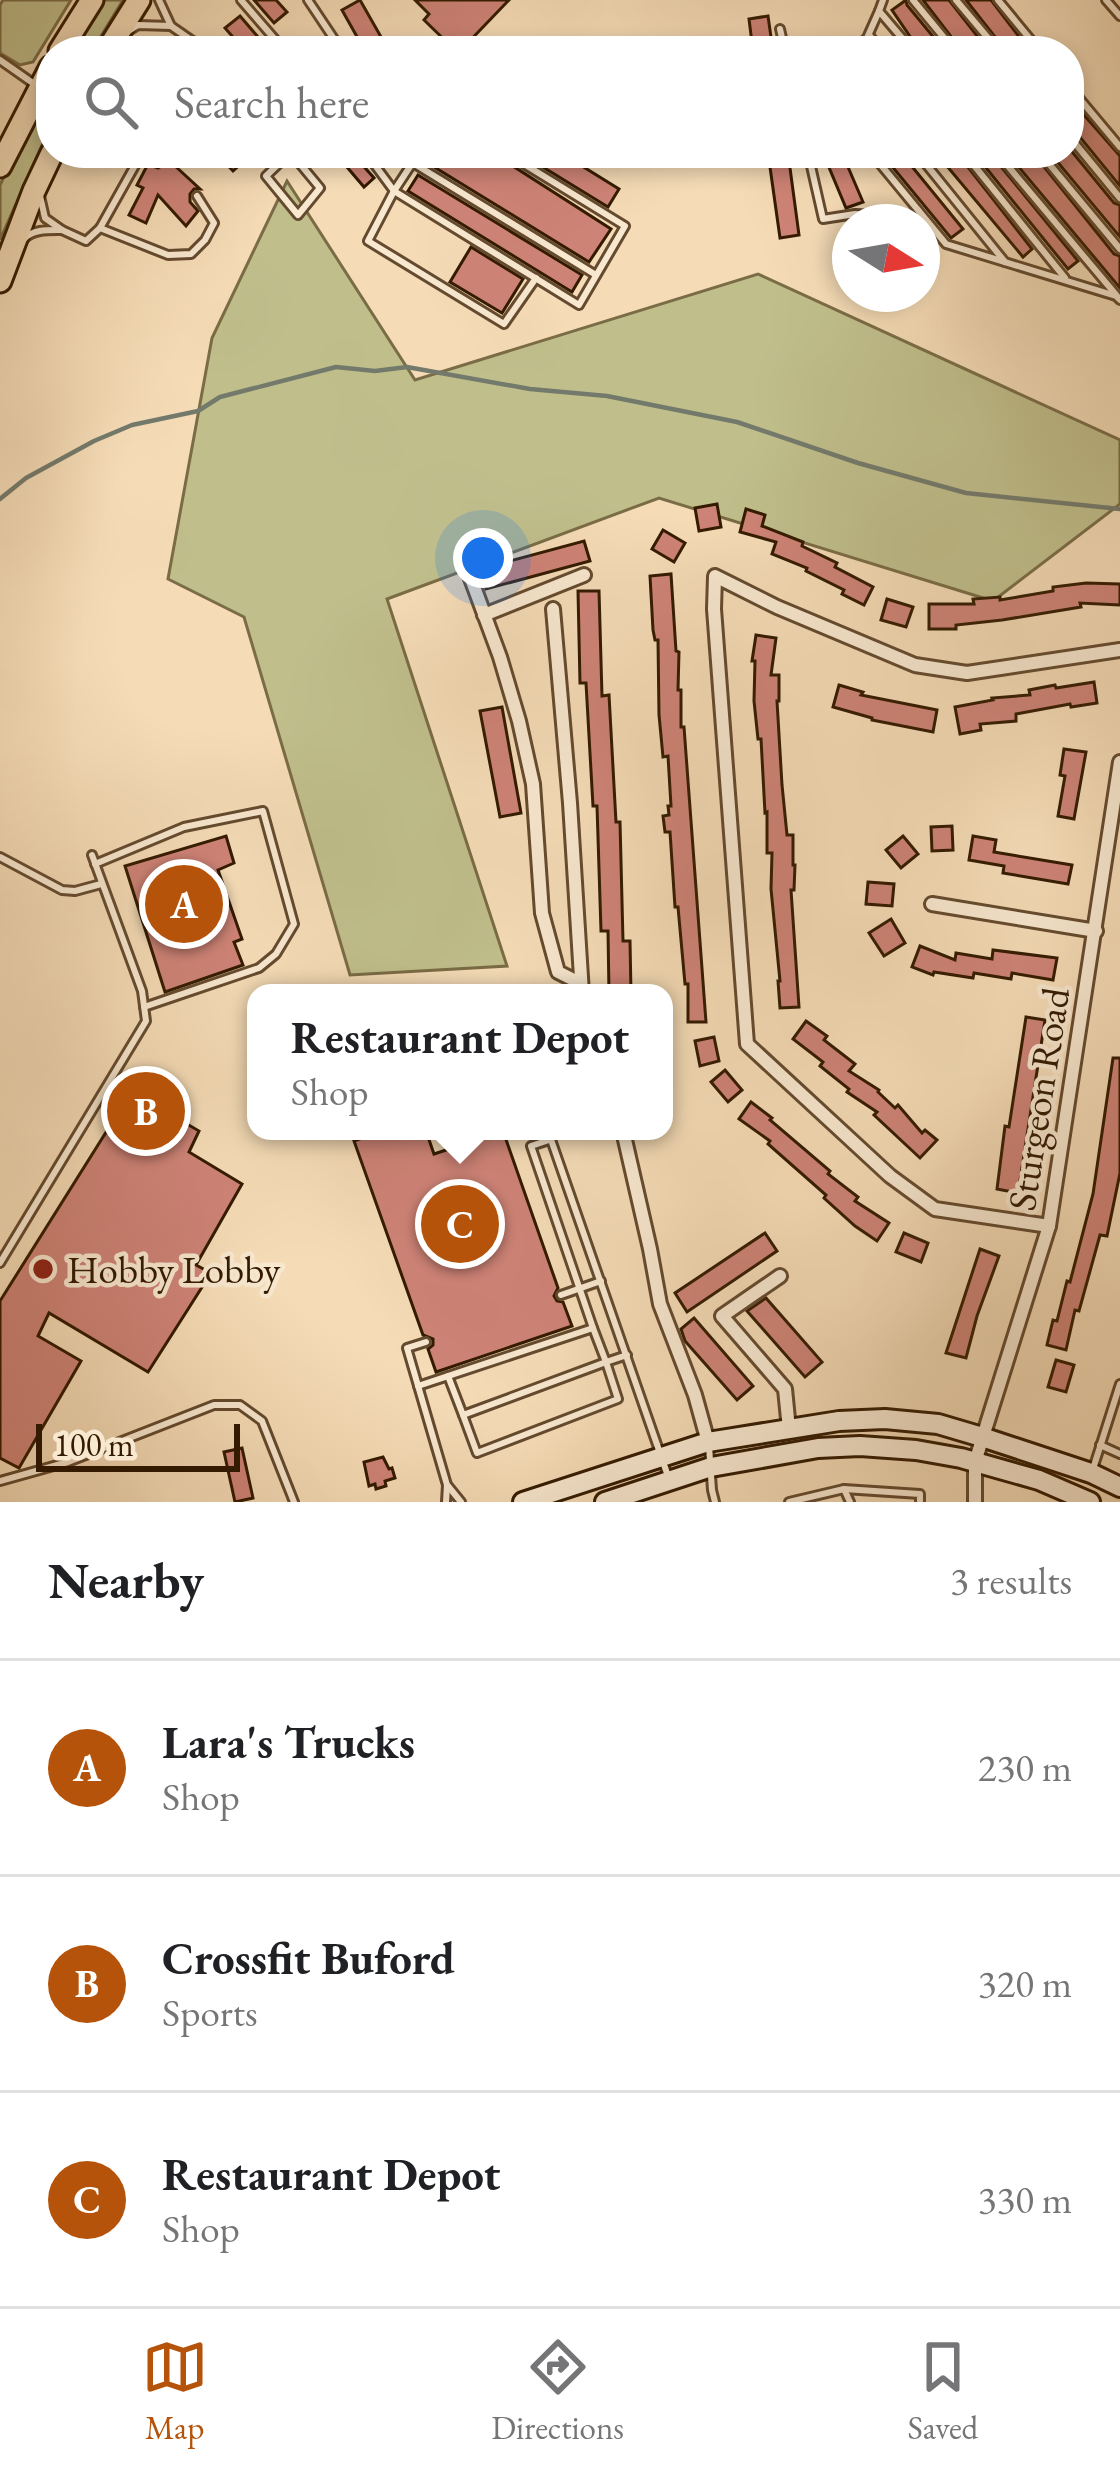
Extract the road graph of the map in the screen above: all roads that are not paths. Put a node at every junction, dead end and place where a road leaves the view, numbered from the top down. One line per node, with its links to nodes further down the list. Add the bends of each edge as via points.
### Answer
1 (92, 0): 16 (highway)
2 (139, 0): 17 (highway)
3 (159, 0): 13 (lane)
4 (241, 0): 20 (lane)
5 (308, 0): 21 (lane)
6 (883, 0): 11 (lane)
7 (913, 0): 24 (lane)
8 (956, 0): 25 (lane)
9 (998, 0): 26 (lane)
10 (1106, 0): 12 (lane)
11 (879, 11): 15 (lane); 23 (lane)
12 (1120, 16)
13 (171, 26): 18 (lane, via 138,26); 19 (lane)
14 (779, 28): 22 (lane)
15 (869, 34)
16 (69, 36)
17 (116, 36)
18 (123, 36)
19 (185, 36)
20 (271, 36)
21 (332, 36)
22 (781, 36)
23 (900, 36)
24 (943, 36)
25 (986, 36)
26 (1028, 36)
27 (0, 60): 28 (lane)
28 (36, 85)
29 (36, 96): 33 (highway)
30 (1084, 104): 31 (lane)
31 (1120, 147)
32 (1084, 154): 51 (lane)
33 (0, 166)
34 (45, 168): 48 (highway)
35 (134, 168): 54 (lane)
36 (274, 168): 37 (lane, via 266,176 298,215 320,188)
37 (303, 168)
38 (377, 168): 49 (lane)
39 (409, 168): 49 (lane)
40 (420, 168): 60 (lane)
41 (531, 168): 60 (lane, via 626,226)
42 (811, 168): 53 (lane, via 823,218)
43 (883, 168): 52 (lane)
44 (929, 168): 59 (lane)
45 (976, 168): 63 (lane)
46 (1011, 168): 64 (lane)
47 (1052, 168): 57 (lane)
48 (39, 180): 55 (lane, via 45,218); 58 (highway)
49 (394, 190): 61 (lane); 61 (lane, via 368,241 504,324)
50 (196, 196): 54 (lane, via 214,223 191,254 168,255)
51 (1120, 198)
52 (912, 204)
53 (832, 217)
54 (100, 228): 55 (lane, via 86,242)
55 (62, 230): 58 (lane, via 28,235)
56 (940, 237): 59 (lane)
57 (1120, 249)
58 (10, 256): 62 (highway)
59 (1006, 263): 63 (lane)
60 (596, 275): 61 (lane, via 579,305)
61 (536, 278)
62 (0, 280)
63 (1067, 281): 64 (lane)
64 (1119, 297)
65 (463, 557): 68 (street)
66 (584, 574): 68 (street)
67 (553, 609): 76 (street)
68 (484, 615): 75 (street, via 533,784 542,913 558,972)
69 (1120, 650): 81 (street, via 967,673 915,665 716,576 747,1044 935,1209)
70 (1120, 762): 74 (street, Sturgeon Road)
71 (0, 857): 72 (lane, via 62,890)
72 (101, 884): 77 (lane); 77 (lane, via 93,860 184,827 263,811 294,924 276,954 260,968)
73 (932, 904): 74 (street)
74 (1096, 931): 81 (street, Sturgeon Road)
75 (575, 984)
76 (581, 984)
77 (144, 1007): 82 (lane, via 146,1021)
78 (541, 1140): 85 (lane, via 531,1146)
79 (552, 1140): 84 (lane)
80 (625, 1140): 97 (street, via 660,1304)
81 (1049, 1226): 96 (street, Sturgeon Road)
82 (0, 1263)
83 (780, 1276): 95 (street, via 722,1316 785,1389)
84 (601, 1281): 85 (lane); 89 (lane)
85 (579, 1288): 86 (lane); 87 (lane)
86 (561, 1295)
87 (593, 1328): 90 (lane); 91 (lane)
88 (426, 1342): 93 (lane, via 407,1348)
89 (627, 1354): 90 (lane); 100 (lane)
90 (606, 1362): 94 (lane); 94 (lane, via 618,1399 476,1453)
91 (448, 1376): 93 (lane); 94 (lane)
92 (1120, 1384): 98 (lane)
93 (418, 1386): 106 (lane)
94 (463, 1414)
95 (789, 1429): 96 (main road, via 885,1419); 97 (main road)
96 (982, 1437): 101 (street, Sturgeon Road); 103 (main road)
97 (708, 1442): 100 (main road); 102 (lane)
98 (1100, 1445): 99 (lane); 103 (lane)
99 (1120, 1454)
100 (663, 1456): 104 (lane); 112 (main road)
101 (975, 1462): 102 (main road, via 860,1446); 118 (street, Sturgeon Road); 119 (main road)
102 (711, 1467): 104 (main road); 114 (lane)
103 (1091, 1473): 107 (main road)
104 (669, 1479): 113 (main road)
105 (0, 1481): 109 (lane, via 214,1405 240,1405 262,1421)
106 (447, 1485): 110 (lane); 111 (lane)
107 (1120, 1487)
108 (844, 1489): 115 (lane); 116 (lane); 117 (lane, via 920,1494)
109 (294, 1502)
110 (446, 1502)
111 (461, 1502)
112 (523, 1502)
113 (605, 1502)
114 (716, 1502)
115 (789, 1502)
116 (850, 1502)
117 (920, 1502)
118 (975, 1502)
119 (1090, 1502)

